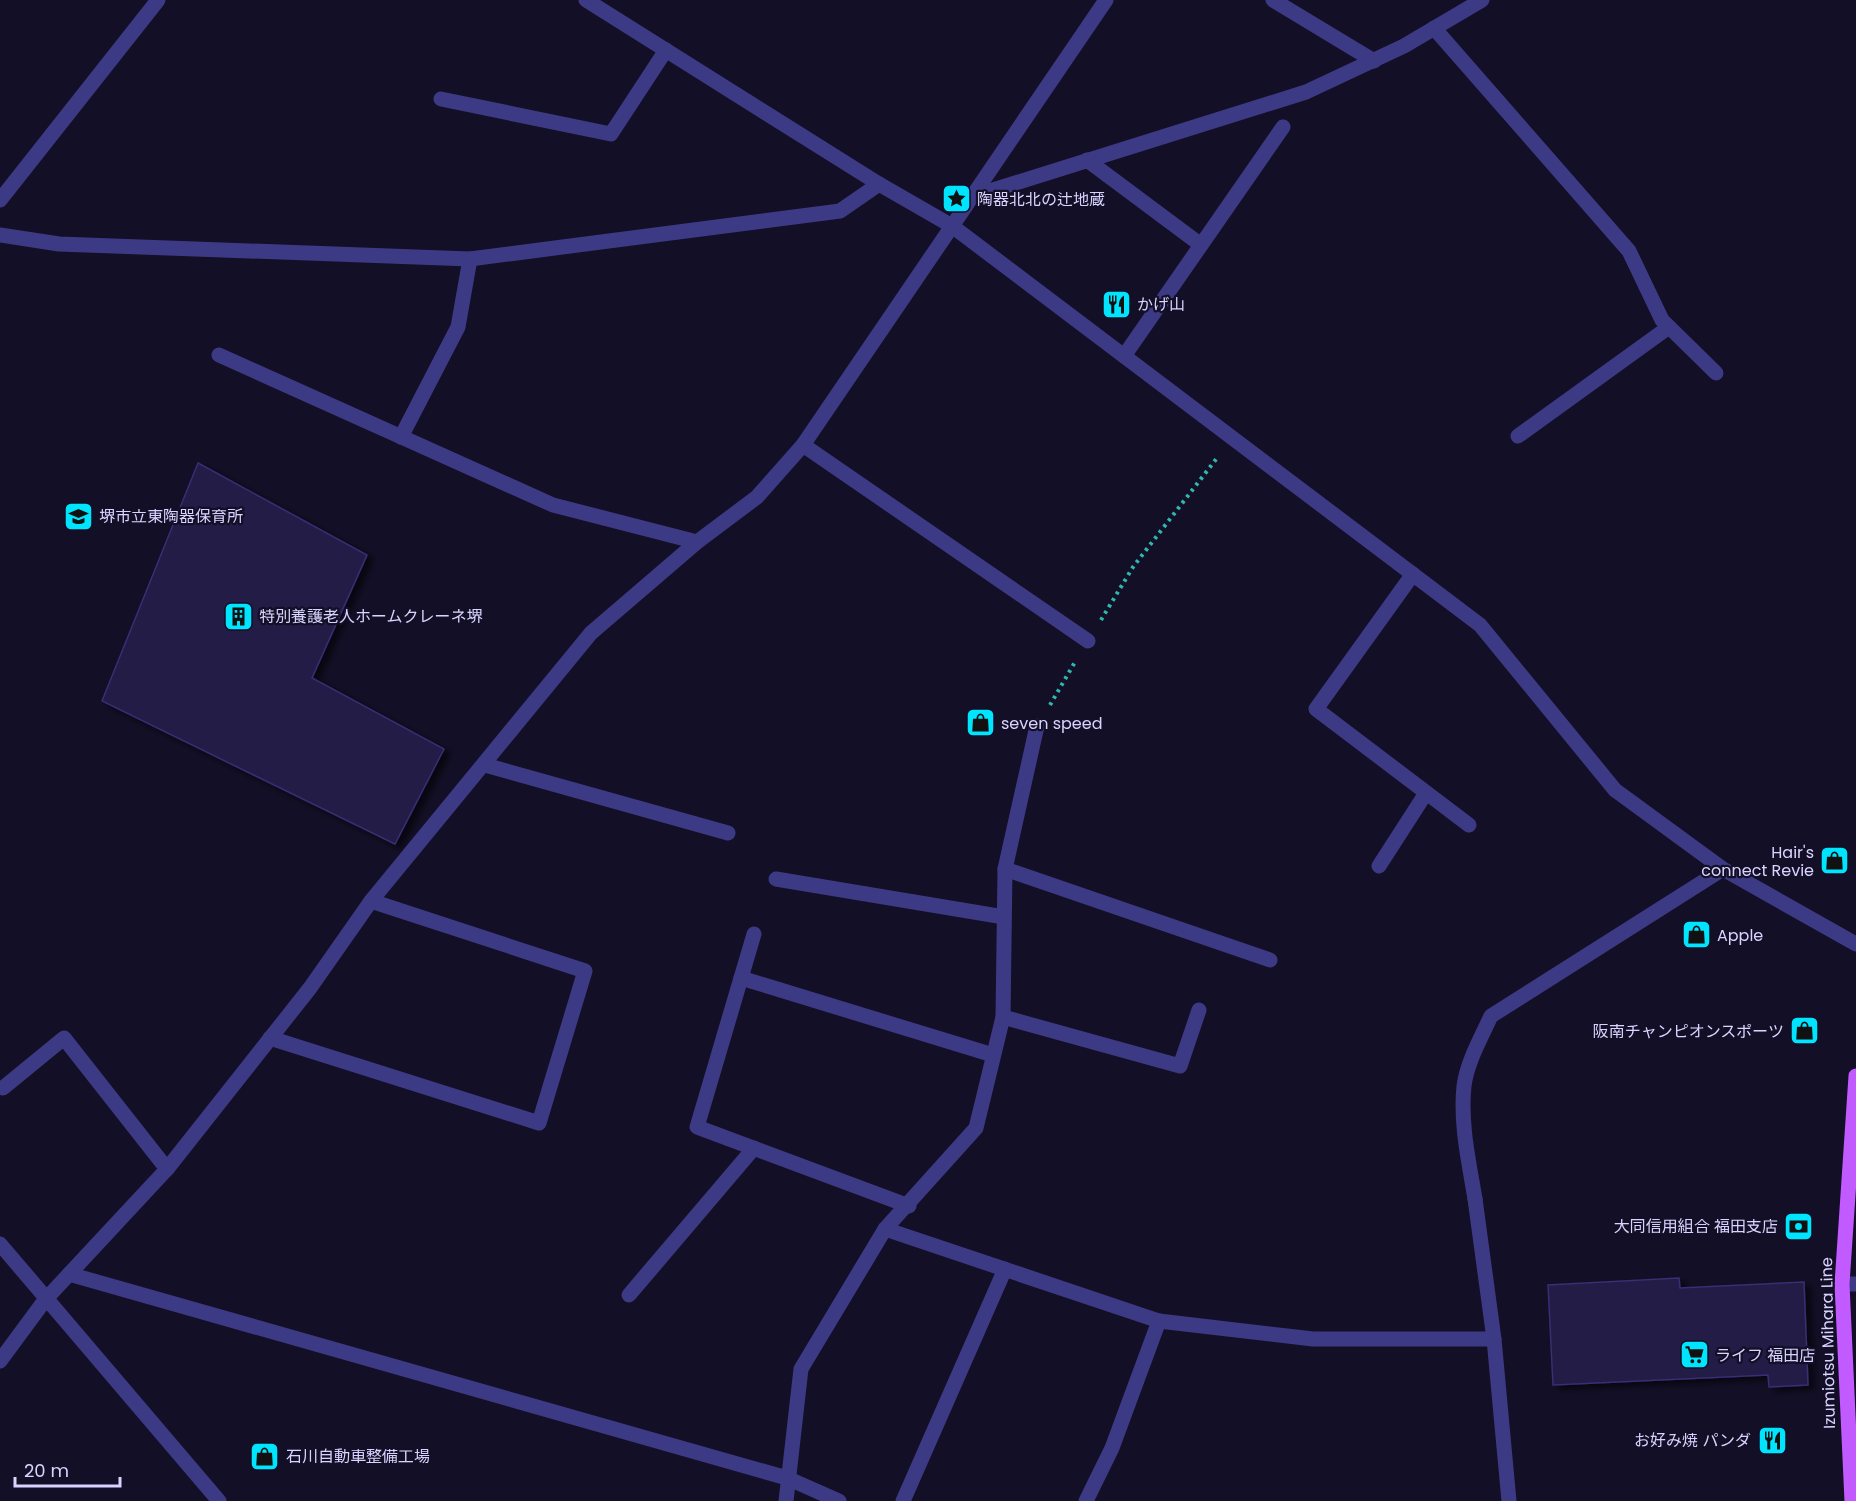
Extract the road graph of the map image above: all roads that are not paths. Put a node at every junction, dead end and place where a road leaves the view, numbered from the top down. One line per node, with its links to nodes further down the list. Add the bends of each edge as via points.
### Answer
1 (158, 0): 14 (street)
2 (586, 0): 7 (street)
3 (1106, 0): 13 (street)
4 (1272, 0): 8 (street)
5 (1482, 0): 6 (street)
6 (1434, 28): 8 (street); 19 (street, via 1629,251)
7 (666, 50): 9 (street, via 611,134); 12 (street)
8 (1374, 61): 11 (street, via 1306,93)
9 (441, 99)
10 (1283, 127): 17 (street)
11 (1087, 160): 13 (street); 17 (street)
12 (879, 184): 15 (street); 18 (street, via 840,211)
13 (974, 196): 15 (street)
14 (0, 200)
15 (952, 226): 21 (street); 25 (street)
16 (0, 235): 18 (street, via 59,244)
17 (1201, 245): 21 (street)
18 (470, 259): 24 (street, via 458,327)
19 (1669, 327): 22 (street); 23 (street)
20 (219, 355): 24 (street)
21 (1124, 356): 27 (street)
22 (1716, 373)
23 (1518, 436)
24 (401, 437): 26 (street, via 552,504)
25 (803, 445): 26 (street, via 757,497); 28 (street)
26 (696, 542): 30 (street, via 591,633)
27 (1413, 574): 31 (street, via 1316,709); 36 (street, via 1480,625 1615,790)
28 (1088, 641)
29 (1037, 726): 35 (street)
30 (485, 765): 33 (street); 38 (street)
31 (1426, 793): 32 (street); 34 (street)
32 (1469, 825)
33 (728, 833)
34 (1379, 866)
35 (1005, 869): 39 (street); 42 (street)
36 (1723, 869): 41 (street); 61 (street, via 1491,1016 1464,1085 1464,1125)
37 (776, 879): 39 (street)
38 (371, 901): 46 (street); 46 (street, via 585,971 539,1123)
39 (1004, 917): 45 (street)
40 (754, 934): 43 (street)
41 (1856, 944)
42 (1270, 960)
43 (741, 978): 47 (street); 50 (street, via 697,1127)
44 (1199, 1010): 45 (street, via 1180,1066)
45 (1003, 1017): 47 (street)
46 (270, 1038): 51 (street)
47 (993, 1055): 52 (street, via 976,1128)
48 (1856, 1076): 57 (main road, Izumiotsu Mihara Line)
49 (3, 1088): 51 (street, via 64,1038)
50 (754, 1148): 52 (street); 58 (street)
51 (167, 1169): 56 (street)
52 (909, 1206): 53 (street)
53 (885, 1229): 55 (street); 63 (street, via 801,1369)
54 (0, 1244): 59 (street)
55 (1005, 1269): 60 (street); 67 (street)
56 (69, 1274): 59 (street); 63 (street)
57 (1849, 1284): 70 (main road, Izumiotsu Mihara Line)
58 (628, 1295)
59 (45, 1300): 62 (street); 64 (street)
60 (1159, 1321): 61 (street, via 1313,1339); 68 (street, via 1112,1448)
61 (1494, 1339): 69 (street)
62 (0, 1361)
63 (787, 1479): 65 (street); 66 (street)
64 (219, 1501)
65 (786, 1501)
66 (839, 1501)
67 (903, 1501)
68 (1086, 1501)
69 (1509, 1501)
70 (1852, 1501)

